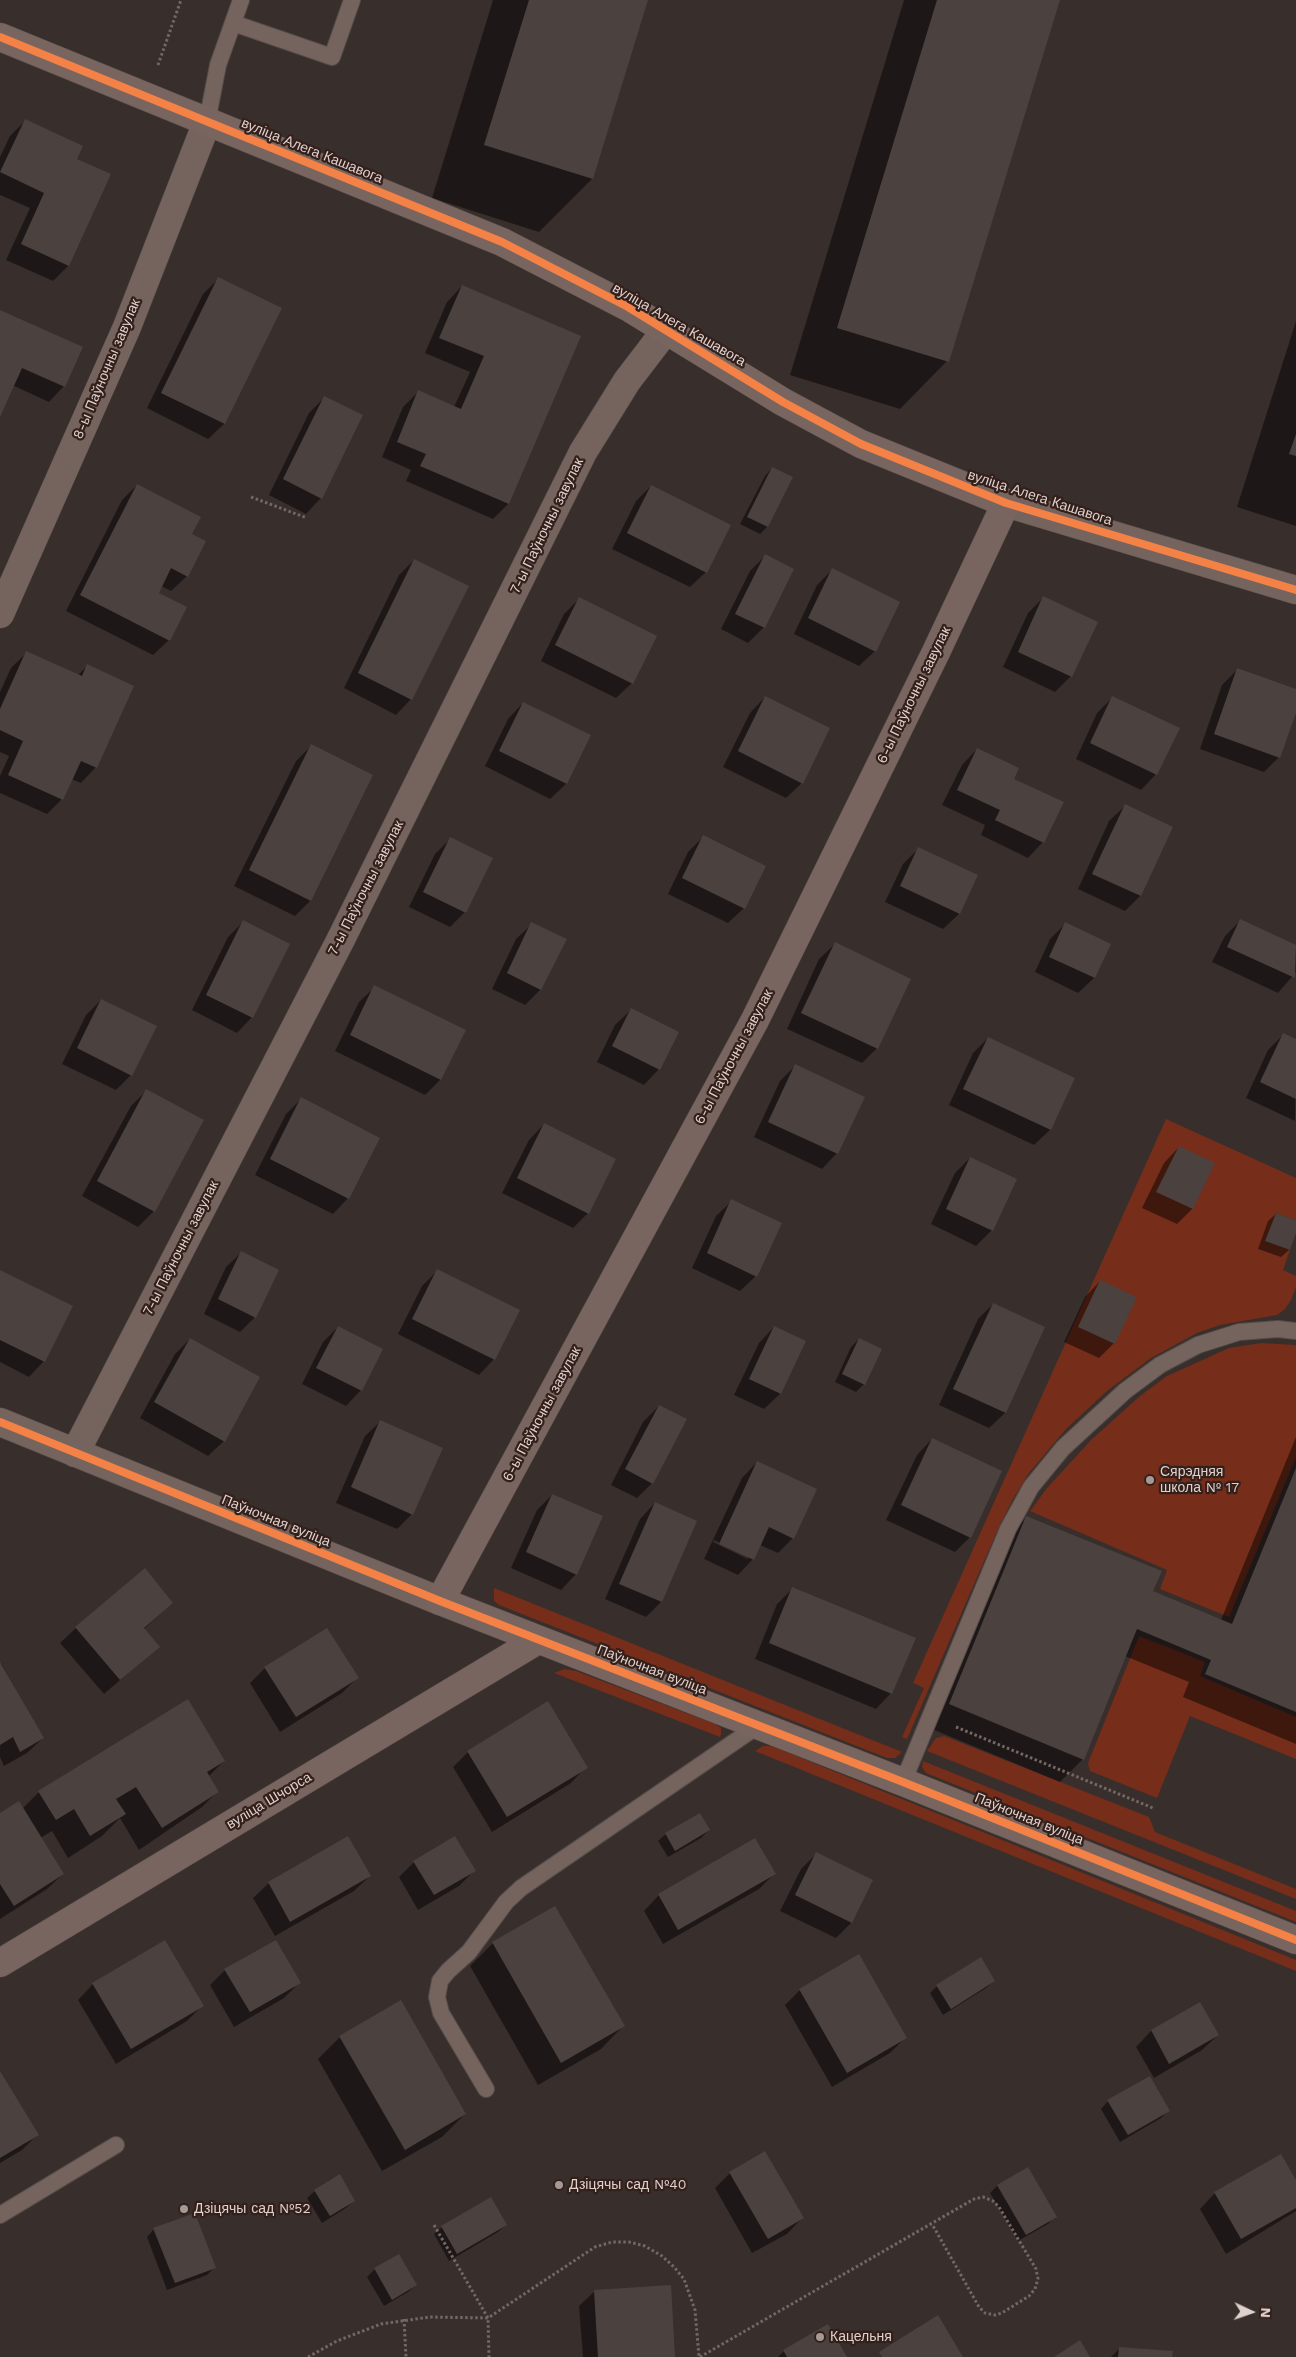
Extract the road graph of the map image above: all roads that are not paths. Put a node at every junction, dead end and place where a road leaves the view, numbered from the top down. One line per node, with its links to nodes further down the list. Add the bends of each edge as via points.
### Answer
1 (241, 0): 3 (lane)
2 (352, 0): 3 (lane, via 332,57)
3 (233, 23): 5 (lane, via 218,66)
4 (0, 37): 5 (street, вуліца Алега Кашавога)
5 (207, 122): 6 (street, вуліца Алега Кашавога, via 502,242); 9 (street, 8-ы Паўночны завулак, via 127,327)
6 (666, 330): 7 (street, вуліца Алега Кашавога, via 783,402 861,444); 12 (street, 7-ы Паўночны завулак, via 627,381 583,452 335,950)
7 (1006, 503): 8 (street, вуліца Алега Кашавога); 13 (street, 6-ы Паўночны завулак, via 755,1020)
8 (1296, 590)
9 (0, 614)
10 (1295, 1328): 16 (lane, via 1239,1332 1198,1345 1160,1365 1124,1392 1063,1448 1031,1487 1008,1530)
11 (0, 1422): 12 (street, Паўночная вуліца)
12 (75, 1453): 13 (street, Паўночная вуліца)
13 (440, 1601): 14 (street, Паўночная вуліца)
14 (538, 1640): 15 (street, Паўночная вуліца); 18 (street, вуліца Шчорса)
15 (759, 1725): 16 (street, Паўночная вуліца); 19 (lane, via 521,1888 506,1902 469,1952 440,1981 437,1997 441,2013)
16 (903, 1782): 17 (street, Паўночная вуліца)
17 (1296, 1940)
18 (0, 1963)
19 (486, 2090)
20 (116, 2145): 21 (lane)
21 (0, 2215)

